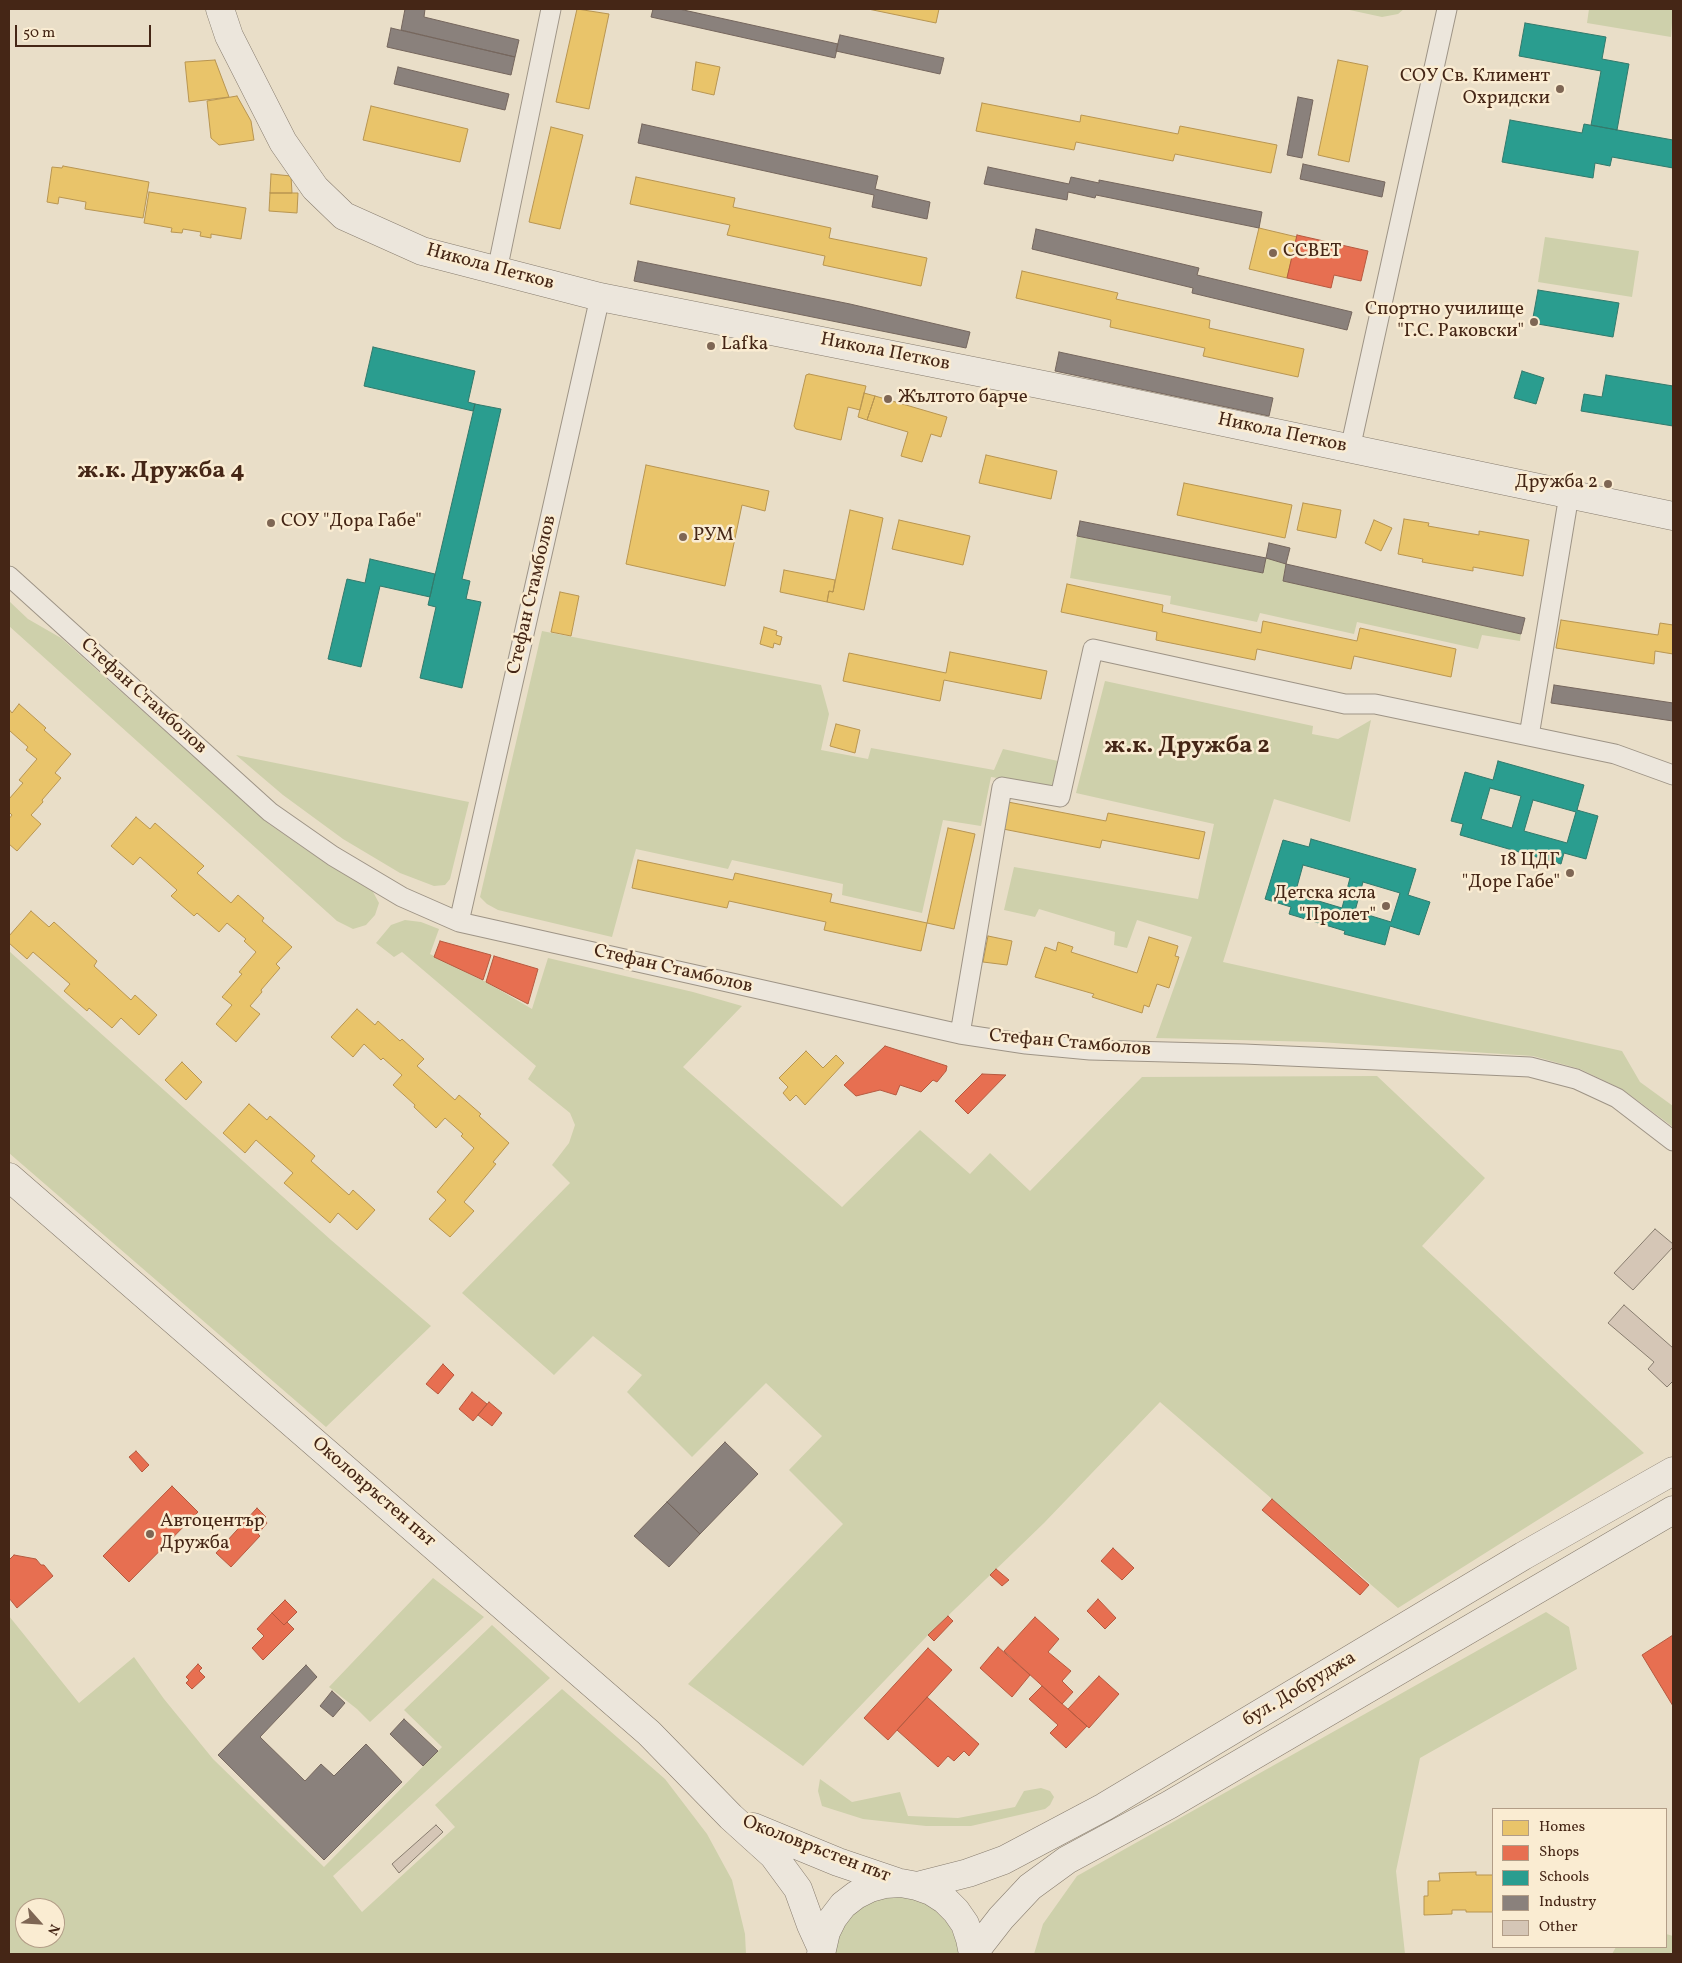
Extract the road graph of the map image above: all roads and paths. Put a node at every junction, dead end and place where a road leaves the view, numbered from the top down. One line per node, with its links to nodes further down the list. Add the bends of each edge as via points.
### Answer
1 (220, 9): 4 (main road, Никола Петков, via 229,36 283,142 315,188 344,216 422,251)
2 (551, 9): 4 (street)
3 (1447, 9): 6 (street)
4 (497, 271): 5 (main road, Никола Петков)
5 (600, 297): 6 (main road, Никола Петков); 12 (street, Стефан Стамболов)
6 (1350, 449): 7 (main road, Никола Петков)
7 (1569, 495): 8 (main road, Никола Петков); 10 (street)
8 (1673, 516)
9 (9, 576): 12 (street, Стефан Стамболов, via 270,812 333,856 402,897)
10 (1529, 736): 11 (street, via 1615,754); 13 (street, via 1375,704 1345,704 1094,649 1060,796 1002,787)
11 (1673, 775)
12 (459, 922): 13 (street, Стефан Стамболов)
13 (960, 1034): 14 (street, Стефан Стамболов, via 1090,1050 1530,1067 1576,1079 1617,1098)
14 (1673, 1141)
15 (9, 1177): 18 (main road, Околовръстен път, via 649,1733)
16 (1673, 1471): 19 (main road, бул. Добруджа, via 1523,1556 1104,1808 1004,1860 968,1873)
17 (1673, 1510): 21 (main road, бул. Добруджа, via 1169,1804 1067,1860 1030,1887 1000,1918)
18 (731, 1817): 19 (main road, Околовръстен път, via 838,1862); 20 (main road, Околовръстен път, via 772,1855 798,1889)
19 (909, 1884): 20 (main road, бул. Добруджа, via 885,1884 856,1895 833,1918); 21 (main road, Околовръстен път, via 931,1891 956,1911 965,1924)
20 (821, 1951)
21 (973, 1954)

